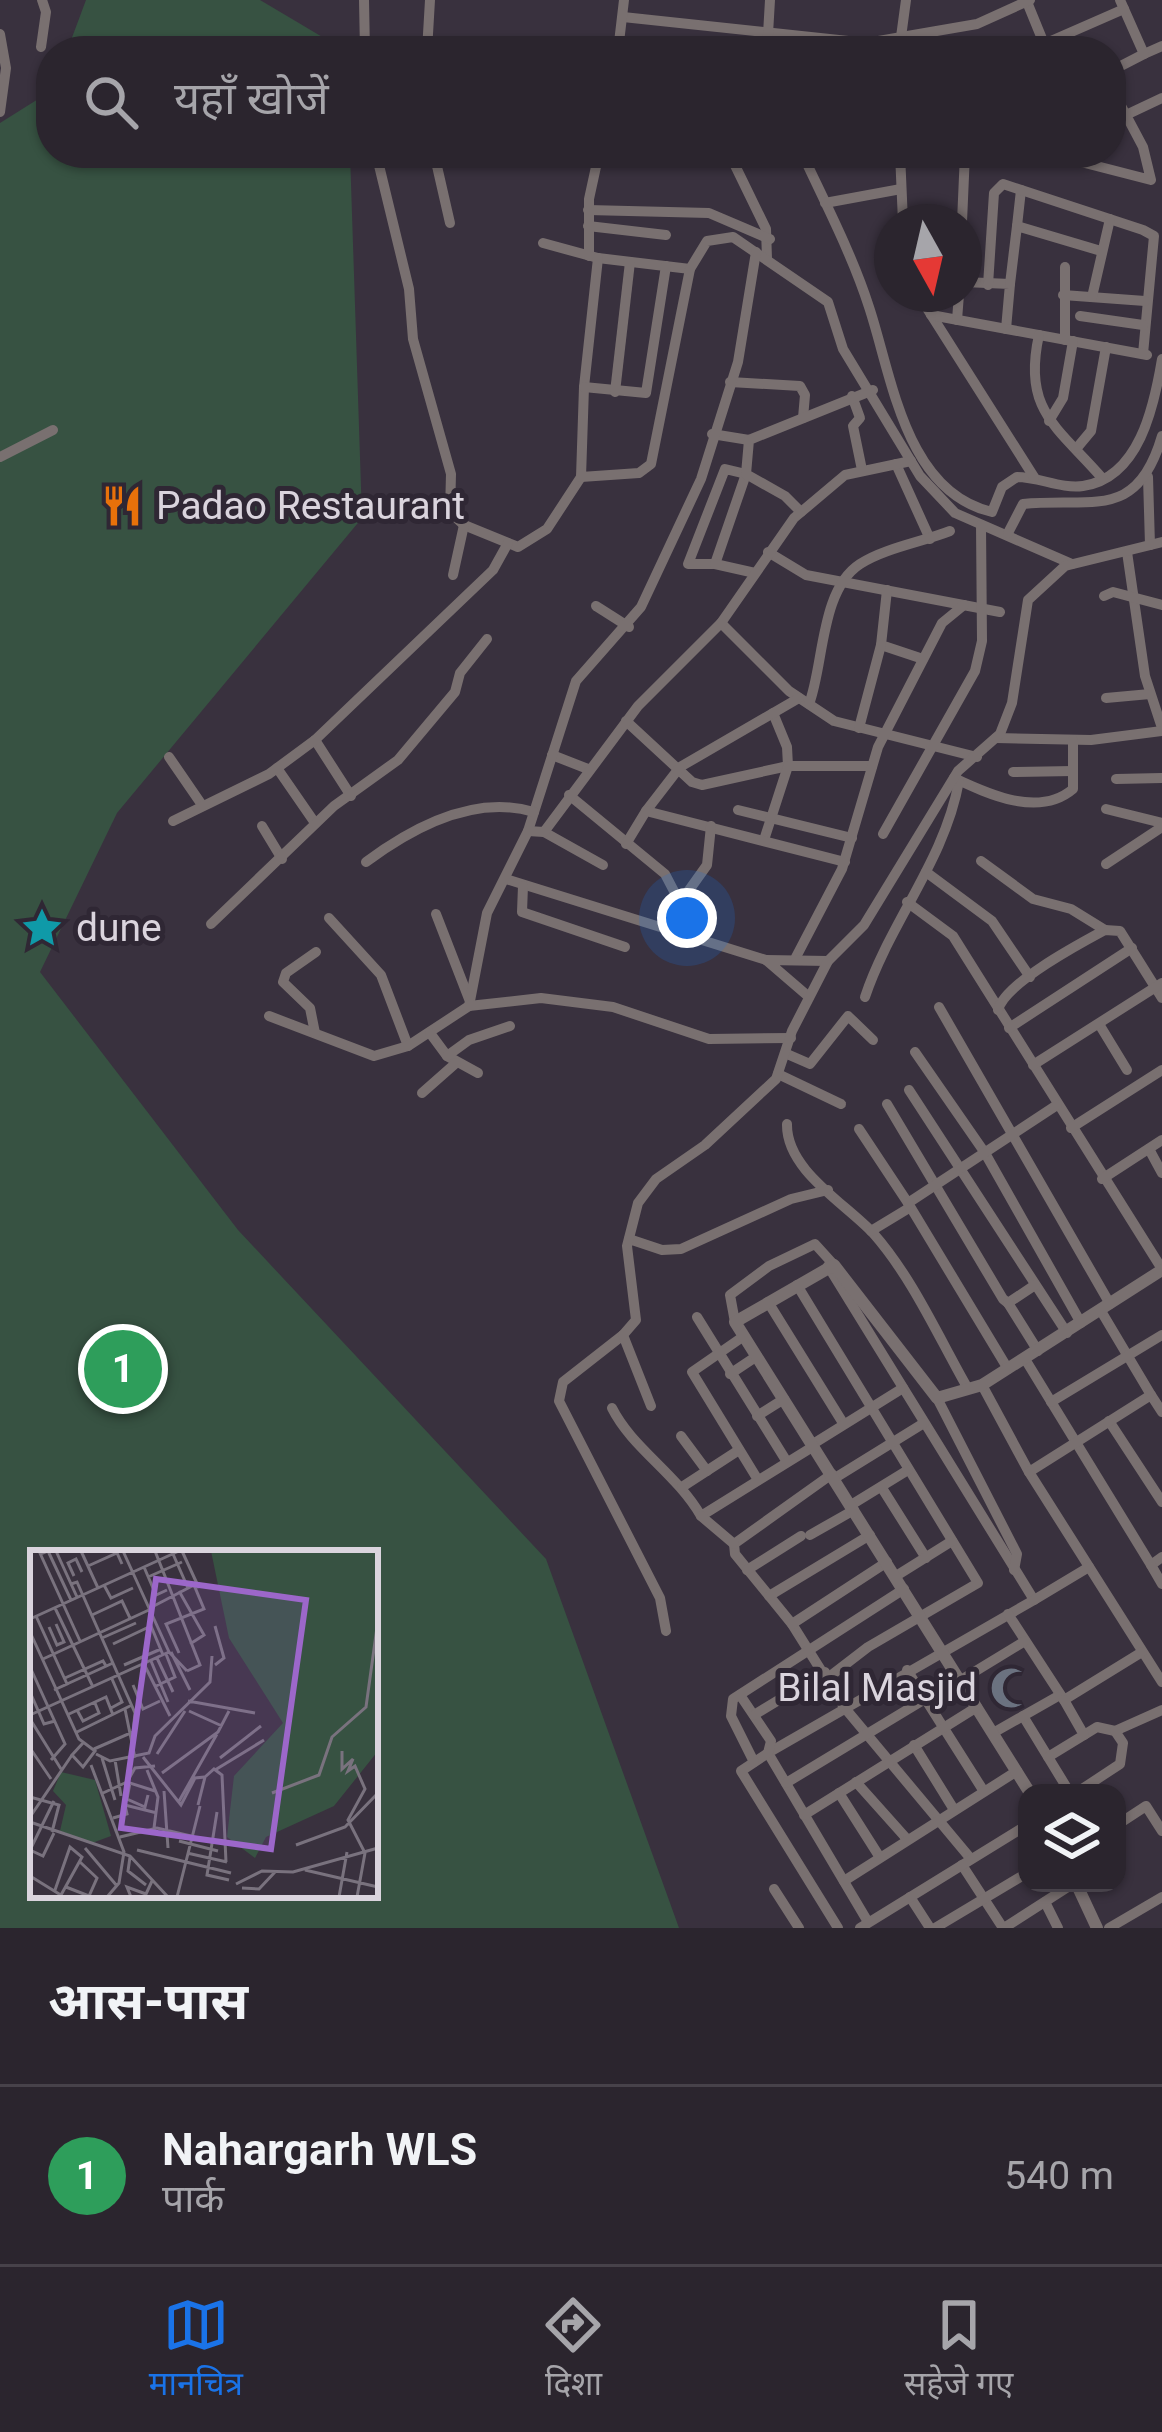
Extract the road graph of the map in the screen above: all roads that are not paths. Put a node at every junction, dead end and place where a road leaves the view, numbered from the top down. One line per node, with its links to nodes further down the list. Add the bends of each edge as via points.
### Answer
1 (42, 0): 12 (street)
2 (364, 0): 13 (street)
3 (430, 0): 14 (street)
4 (624, 0): 9 (street)
5 (770, 0): 10 (street)
6 (906, 0): 18 (street)
7 (1029, 1): 19 (street, via 977,24); 20 (street)
8 (1122, 4): 21 (street); 23 (street)
9 (623, 17): 10 (street); 15 (street)
10 (767, 31): 16 (street); 17 (street)
11 (0, 34): 26 (street)
12 (43, 36)
13 (364, 36)
14 (428, 36)
15 (620, 36)
16 (767, 36)
17 (809, 36)
18 (904, 36)
19 (910, 36)
20 (1041, 36)
21 (1066, 36)
22 (1162, 46): 23 (street)
23 (1144, 54): 24 (street)
24 (1126, 63)
25 (1162, 98): 27 (street)
26 (0, 112)
27 (1126, 115): 36 (street)
28 (380, 168): 100 (street, via 413,339 451,474 450,512)
29 (437, 168): 44 (street)
30 (596, 168): 42 (street)
31 (735, 168): 50 (street)
32 (809, 168): 39 (street)
33 (900, 168): 37 (street)
34 (964, 168): 41 (street)
35 (1114, 168): 36 (street)
36 (1156, 182)
37 (901, 189): 39 (street); 40 (street)
38 (1021, 190): 43 (street); 46 (street); 59 (street, via 1003,184 994,193)
39 (825, 203): 78 (street, via 869,307)
40 (902, 204)
41 (963, 204)
42 (588, 210): 45 (street); 50 (street, via 709,213)
43 (1110, 219): 48 (street); 51 (street)
44 (450, 223)
45 (588, 226): 47 (street); 52 (street)
46 (1017, 226): 51 (street); 58 (street)
47 (666, 236)
48 (1158, 238): 62 (street)
49 (543, 243): 52 (street)
50 (766, 249): 56 (street, via 718,237); 77 (street); 80 (street, via 827,302 843,349)
51 (1100, 251): 61 (street)
52 (594, 257): 53 (street); 79 (street)
53 (630, 262): 54 (street); 81 (street)
54 (666, 266): 56 (street); 72 (street)
55 (1065, 267): 60 (street)
56 (689, 269): 73 (street)
57 (982, 284): 59 (street)
58 (1010, 284): 59 (street); 69 (street)
59 (988, 285)
60 (1063, 295): 61 (street); 71 (street)
61 (1092, 297): 62 (street)
62 (1145, 302): 68 (street)
63 (930, 312): 65 (street)
64 (958, 312): 67 (street)
65 (932, 315): 67 (street); 96 (street)
66 (1080, 316): 68 (street)
67 (957, 320): 69 (street)
68 (1143, 325): 75 (street)
69 (1006, 329): 70 (street)
70 (1039, 335): 71 (street); 84 (street, via 1031,380)
71 (1069, 341): 74 (street); 84 (street, via 1063,398)
72 (657, 342): 73 (street); 81 (street, via 646,393)
73 (673, 343): 95 (street, via 651,464)
74 (1106, 347): 75 (street); 89 (street, via 1091,431)
75 (1143, 354): 76 (street)
76 (1162, 359): 97 (street, via 1126,465)
77 (730, 382): 83 (street, via 800,386); 86 (street)
78 (887, 385): 80 (street); 91 (street)
79 (584, 387): 81 (street); 95 (street)
80 (870, 391): 82 (street); 91 (street)
81 (615, 392)
82 (852, 396): 83 (street); 93 (street)
83 (803, 418): 87 (street)
84 (1049, 421): 89 (street)
85 (53, 430): 90 (street)
86 (712, 434): 87 (street); 112 (street, via 701,479)
87 (749, 440): 94 (street)
88 (1161, 444): 98 (street)
89 (1076, 449): 97 (street)
90 (0, 457)
91 (916, 460): 92 (street); 96 (street, via 962,502 992,512 1009,481); 101 (street, via 955,513)
92 (896, 464): 93 (street); 104 (street)
93 (862, 470): 99 (street)
94 (746, 474): 99 (street); 109 (street, via 725,469); 110 (street)
95 (581, 477): 105 (street, via 547,529 518,547)
96 (1034, 477): 97 (street, via 1083,486)
97 (1103, 478)
98 (1153, 479): 103 (street, via 1097,503 1023,504); 106 (street)
99 (800, 512): 107 (street)
100 (464, 525): 105 (street); 114 (street)
101 (984, 527): 103 (street); 122 (street)
102 (950, 531): 104 (street)
103 (1007, 533): 111 (street)
104 (930, 538): 115 (street, via 867,560)
105 (508, 542): 138 (street, via 493,570)
106 (1156, 544): 108 (street)
107 (768, 552): 113 (street); 115 (street, via 806,574)
108 (1127, 552): 111 (street); 118 (street)
109 (688, 564): 110 (street); 112 (street)
110 (715, 564): 113 (street)
111 (1072, 564): 137 (street, via 1028,600 1012,703)
112 (660, 565): 125 (street)
113 (754, 573): 124 (street)
114 (453, 575)
115 (844, 581): 116 (street); 131 (street)
116 (887, 590): 119 (street); 127 (street)
117 (1104, 596): 118 (street)
118 (1134, 597): 120 (street); 129 (street)
119 (964, 605): 122 (street); 128 (street, via 942,623)
120 (1162, 605)
121 (596, 607): 125 (street)
122 (981, 607): 123 (street); 140 (street, via 975,671)
123 (1000, 611)
124 (721, 623): 131 (street); 133 (street)
125 (628, 626): 142 (street, via 576,681)
126 (487, 639): 155 (street, via 427,730)
127 (881, 645): 128 (street); 134 (street)
128 (923, 658): 136 (street)
129 (1150, 694): 130 (street); 135 (street)
130 (1106, 698)
131 (804, 701): 132 (street); 134 (street)
132 (773, 713): 144 (street); 146 (street)
133 (626, 721): 146 (street); 148 (street)
134 (860, 728): 136 (street)
135 (1162, 730): 139 (street)
136 (887, 736): 140 (street); 145 (street)
137 (996, 738): 139 (street); 141 (street)
138 (315, 740): 147 (street); 155 (street)
139 (1073, 740): 149 (street)
140 (939, 744): 141 (street); 169 (street)
141 (971, 753): 152 (street)
142 (552, 755): 148 (street); 159 (street)
143 (169, 757): 156 (street)
144 (788, 766): 145 (street); 146 (street, via 702,785); 161 (street)
145 (872, 766): 170 (street)
146 (680, 767): 160 (street)
147 (277, 769): 156 (street); 163 (street)
148 (588, 769): 154 (street)
149 (1073, 770): 150 (street); 152 (street, via 1066,795 1028,803)
150 (1013, 772)
151 (1162, 778): 153 (street)
152 (957, 779): 179 (street, via 951,816); 194 (street, via 864,925)
153 (1116, 779)
154 (568, 795): 168 (street); 172 (street)
155 (351, 796): 163 (street)
156 (202, 805): 162 (street)
157 (1106, 809): 164 (street)
158 (738, 810): 161 (street)
159 (534, 812): 167 (street); 175 (street, via 496,806 448,817 400,836)
160 (646, 812): 166 (street); 172 (street)
161 (773, 820): 170 (street); 171 (street)
162 (173, 821)
163 (315, 823): 173 (street)
164 (1162, 825): 177 (street)
165 (262, 826): 173 (street)
166 (711, 826): 171 (street); 182 (street, via 707,865)
167 (528, 831): 168 (street); 180 (street)
168 (544, 832): 178 (street)
169 (883, 834)
170 (852, 838): 176 (street)
171 (764, 840): 176 (street)
172 (626, 844): 182 (street, via 665,874)
173 (282, 859): 186 (street)
174 (981, 861): 187 (street, via 1033,898)
175 (366, 862)
176 (844, 862): 192 (street)
177 (1106, 864)
178 (603, 865)
179 (926, 872): 183 (street); 195 (street, via 992,921)
180 (506, 879): 181 (street); 199 (street, via 487,913)
181 (523, 886): 188 (street); 189 (street, via 520,907 528,916)
182 (682, 900): 188 (street)
183 (907, 902): 198 (street); 201 (street, via 953,936)
184 (436, 914): 199 (street)
185 (328, 918): 210 (street, via 381,975)
186 (211, 924)
187 (1105, 930): 190 (street, via 1120,931); 195 (street)
188 (699, 939): 193 (street)
189 (625, 947)
190 (1132, 948): 196 (street); 205 (street)
191 (316, 952): 206 (street, via 283,976 310,1008)
192 (796, 957): 193 (street); 194 (street)
193 (766, 960): 197 (street)
194 (828, 961): 197 (street)
195 (1030, 977): 201 (street, via 1001,998)
196 (1160, 989): 203 (street)
197 (809, 997): 208 (street)
198 (865, 998)
199 (469, 1002): 207 (street); 208 (street, via 577,1000 709,1039)
200 (939, 1007): 227 (street)
201 (998, 1010): 205 (street)
202 (269, 1016): 206 (street)
203 (1099, 1024): 214 (street); 215 (street)
204 (509, 1027): 213 (street, via 469,1040)
205 (1009, 1028): 214 (street)
206 (315, 1033): 210 (street, via 362,1056)
207 (430, 1033): 210 (street); 213 (street)
208 (791, 1038): 212 (street)
209 (873, 1040): 212 (street, via 848,1016 810,1064)
210 (408, 1046)
211 (915, 1052): 230 (street)
212 (787, 1054): 218 (street)
213 (452, 1060): 217 (street); 220 (street)
214 (1033, 1065): 223 (street)
215 (1127, 1070)
216 (1162, 1070): 225 (street)
217 (478, 1073)
218 (778, 1074): 221 (street); 238 (street, via 705,1145 656,1179 638,1203)
219 (909, 1090): 231 (street)
220 (422, 1093)
221 (841, 1104)
222 (887, 1104): 234 (street)
223 (1057, 1105): 225 (street); 227 (street)
224 (788, 1124): 235 (street, via 790,1143)
225 (1071, 1128): 233 (street)
226 (859, 1129): 236 (street)
227 (1013, 1134): 230 (street); 245 (street)
228 (1162, 1140): 229 (street)
229 (1150, 1149): 232 (street); 233 (street)
230 (985, 1153): 231 (street); 248 (street)
231 (959, 1169): 234 (street); 242 (street)
232 (1162, 1173)
233 (1102, 1179): 240 (street)
234 (935, 1184): 236 (street); 244 (street)
235 (828, 1190): 237 (street); 238 (street, via 681,1249)
236 (908, 1205): 237 (street); 257 (street)
237 (871, 1231): 259 (street)
238 (628, 1239): 250 (street, via 636,1319)
239 (831, 1265): 241 (street); 247 (street, via 815,1244 769,1266 730,1295); 260 (street); 261 (street)
240 (1162, 1270): 245 (street)
241 (797, 1285): 243 (street); 265 (street)
242 (1035, 1285): 244 (street); 249 (street)
243 (768, 1302): 247 (street); 271 (street)
244 (1008, 1303): 254 (street)
245 (1105, 1307): 248 (street); 256 (street)
246 (697, 1317): 253 (street)
247 (735, 1322): 252 (street)
248 (1082, 1323): 249 (street)
249 (1066, 1333): 254 (street)
250 (623, 1335): 266 (street); 304 (street, via 563,1382 559,1401 660,1598)
251 (1162, 1335): 256 (street)
252 (744, 1336): 253 (street); 255 (street)
253 (717, 1353): 258 (street); 276 (street, via 692,1372)
254 (1031, 1355): 257 (street); 263 (street)
255 (757, 1356): 258 (street); 262 (street)
256 (1130, 1357): 263 (street); 264 (street)
257 (1008, 1369): 259 (street)
258 (730, 1374): 268 (street)
259 (974, 1386): 261 (street); 280 (street)
260 (903, 1388): 265 (street); 269 (street)
261 (937, 1398): 269 (street); 296 (street, via 1017,1554)
262 (784, 1399): 268 (street); 275 (street)
263 (1051, 1402): 274 (street)
264 (1158, 1402): 270 (street)
265 (870, 1405): 271 (street); 273 (street)
266 (651, 1406)
267 (612, 1408): 283 (street, via 627,1435)
268 (758, 1416): 277 (street)
269 (924, 1421): 273 (street); 296 (street)
270 (1109, 1421): 274 (street); 285 (street)
271 (843, 1423): 275 (street)
272 (681, 1436): 279 (street)
273 (890, 1441): 278 (street); 281 (street)
274 (1076, 1442): 280 (street); 292 (street)
275 (813, 1445): 277 (street); 281 (street)
276 (739, 1450): 279 (street); 282 (street)
277 (787, 1462): 282 (street)
278 (908, 1470): 284 (street); 289 (street)
279 (707, 1471): 283 (street)
280 (1029, 1472): 294 (street)
281 (833, 1476): 286 (street); 290 (street)
282 (758, 1480): 287 (street)
283 (682, 1487): 287 (street)
284 (882, 1487): 286 (street); 291 (street)
285 (1162, 1502)
286 (853, 1507): 288 (street); 295 (street)
287 (701, 1516): 290 (street)
288 (870, 1534): 293 (street); 299 (street)
289 (952, 1541): 291 (street); 302 (street, via 978,1582)
290 (734, 1544): 295 (street)
291 (926, 1558): 297 (street)
292 (1156, 1561): 298 (street)
293 (887, 1562): 297 (street); 303 (street)
294 (1089, 1567): 300 (street); 308 (street)
295 (747, 1570): 299 (street)
296 (1014, 1570): 300 (street)
297 (900, 1582): 302 (street); 306 (street)
298 (1162, 1584)
299 (769, 1596): 303 (street)
300 (1034, 1600): 301 (street)
301 (1008, 1614): 305 (street); 307 (street)
302 (921, 1616): 307 (street); 310 (street)
303 (792, 1624): 306 (street)
304 (666, 1631)
305 (1025, 1641): 311 (street); 314 (street)
306 (809, 1649): 310 (street); 313 (street)
307 (942, 1650): 309 (street); 311 (street)
308 (1142, 1652): 312 (street); 314 (street)
309 (907, 1670): 315 (street); 316 (street)
310 (827, 1675): 316 (street); 319 (street)
311 (961, 1680): 317 (street)
312 (1162, 1682)
313 (740, 1695): 319 (street); 329 (street, via 730,1716)
314 (1062, 1697): 320 (street); 324 (street)
315 (926, 1699): 321 (street); 325 (street)
316 (844, 1707): 325 (street); 327 (street)
317 (977, 1707): 321 (street); 323 (street)
318 (1162, 1710): 322 (street)
319 (754, 1714): 327 (street, via 771,1741)
320 (1023, 1716): 323 (street); 328 (street)
321 (943, 1726): 326 (street); 337 (street)
322 (1115, 1731): 324 (street, via 1097,1727); 336 (street, via 1123,1743 1120,1764)
323 (993, 1732): 331 (street)
324 (1084, 1735): 328 (street)
325 (867, 1736): 330 (street); 333 (street)
326 (914, 1745): 330 (street); 339 (street)
327 (767, 1753): 329 (street); 333 (street)
328 (1048, 1757): 335 (street)
329 (754, 1762): 360 (street, via 740,1771)
330 (888, 1762): 332 (street); 341 (street)
331 (1017, 1771): 334 (street); 337 (street)
332 (856, 1782): 338 (street); 345 (street)
333 (786, 1784): 340 (street)
334 (1025, 1784)
335 (1067, 1784)
336 (1088, 1784)
337 (983, 1790): 339 (street)
338 (839, 1792): 340 (street); 346 (street)
339 (952, 1808): 341 (street)
340 (804, 1815): 349 (street)
341 (937, 1819): 345 (street); 347 (street)
342 (1126, 1819): 344 (street, via 1146,1806)
343 (1018, 1830): 347 (street)
344 (1162, 1831)
345 (906, 1838): 346 (street)
346 (879, 1856): 349 (street)
347 (966, 1862): 353 (street); 355 (street)
348 (1018, 1878): 355 (street)
349 (844, 1881): 358 (street)
350 (774, 1889): 359 (street)
351 (1060, 1892): 356 (street)
352 (1079, 1892): 366 (street)
353 (910, 1897): 358 (street); 362 (street)
354 (1162, 1897): 367 (street)
355 (984, 1899): 357 (street); 364 (street)
356 (1045, 1901): 364 (street); 365 (street)
357 (956, 1916): 362 (street); 363 (street)
358 (869, 1922): 361 (street)
359 (799, 1928)
360 (838, 1928)
361 (886, 1928)
362 (932, 1928)
363 (963, 1928)
364 (1004, 1928)
365 (1058, 1928)
366 (1097, 1928)
367 (1109, 1928)

